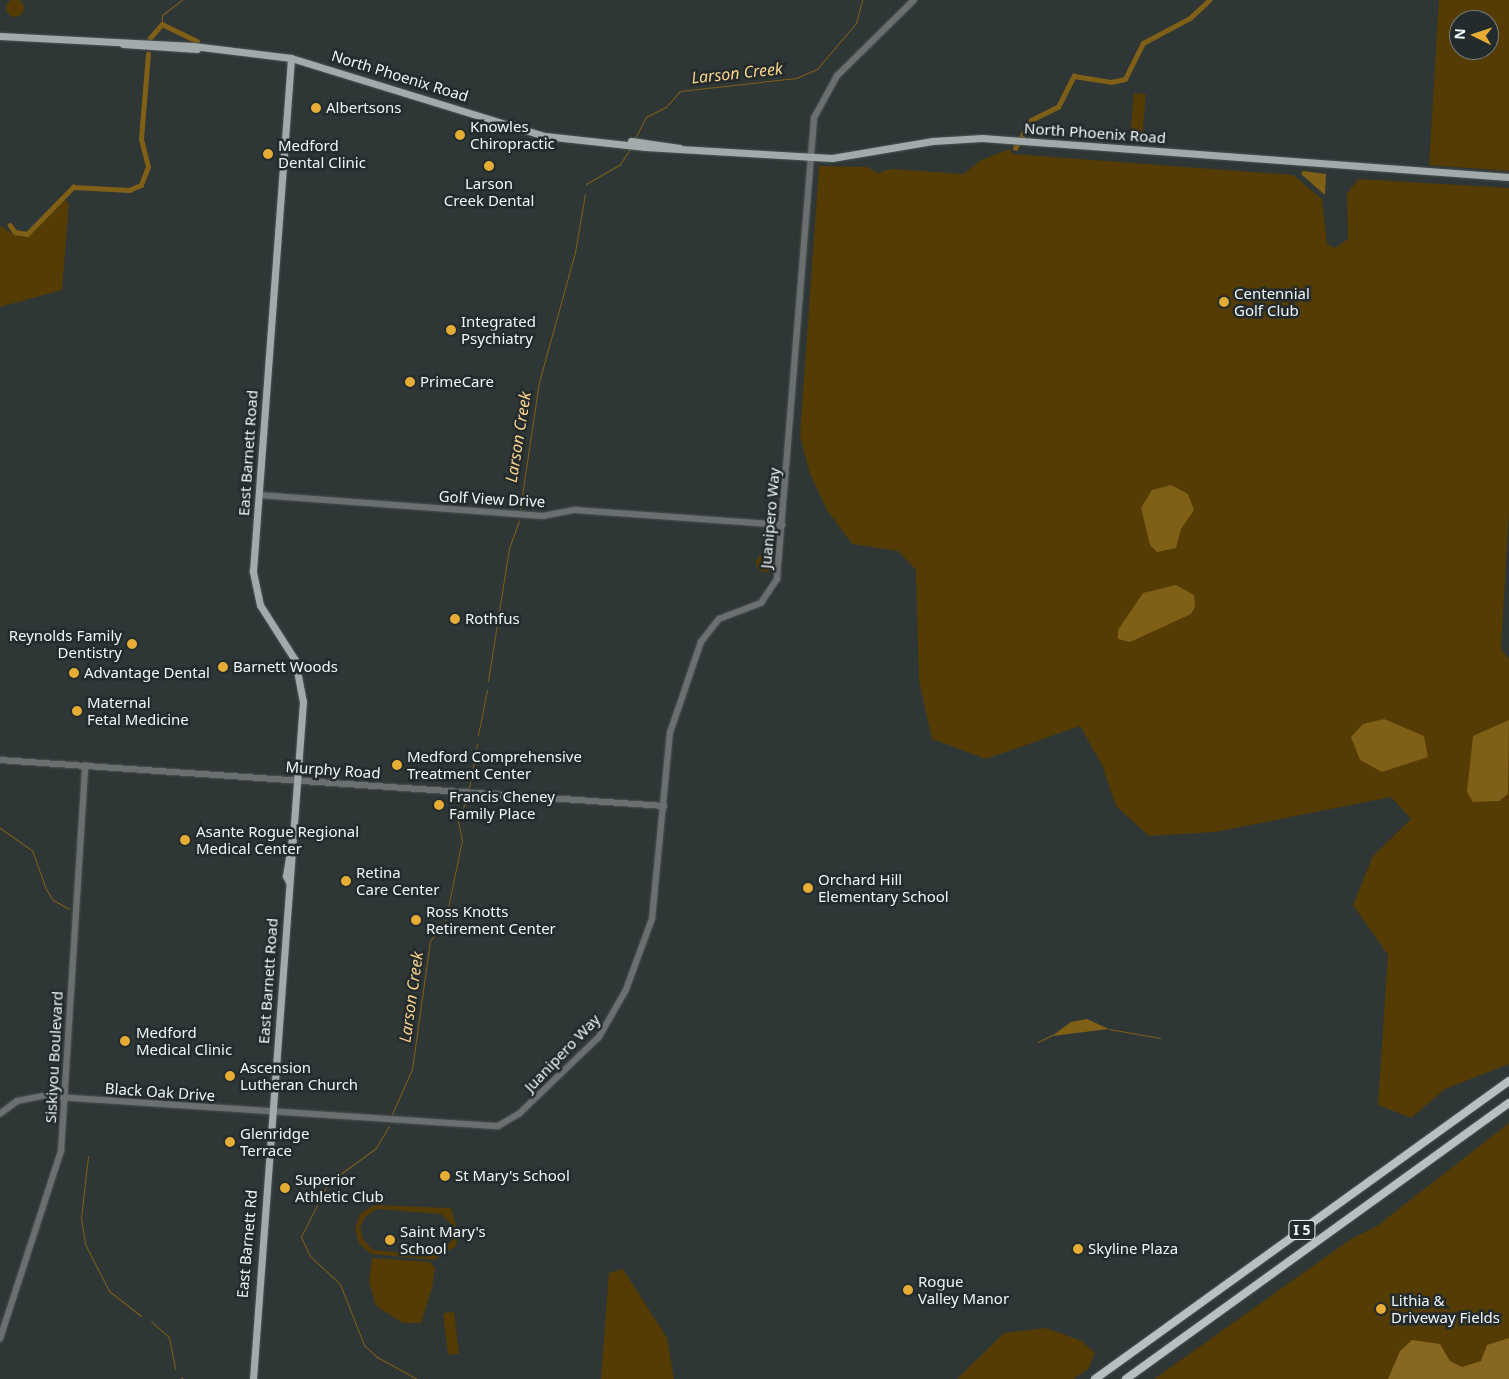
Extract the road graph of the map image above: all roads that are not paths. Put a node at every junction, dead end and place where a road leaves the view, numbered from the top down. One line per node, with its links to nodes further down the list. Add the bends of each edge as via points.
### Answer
1 (914, 0): 4 (street, Juanipero Way, via 831,84 814,118)
2 (0, 36): 3 (main road, North Phoenix Road)
3 (291, 58): 4 (main road, North Phoenix Road, via 526,131 594,141); 6 (main road, East Barnett Road)
4 (808, 158): 5 (main road, North Phoenix Road, via 858,156 949,139 1008,140); 7 (street, Juanipero Way)
5 (1509, 177)
6 (259, 496): 7 (street, Golf View Drive, via 543,516 575,510); 10 (main road, East Barnett Road, via 255,588 264,614 295,660 302,686)
7 (782, 525): 11 (street, Juanipero Way, via 778,577 770,594 752,608 720,618 701,642 670,733)
8 (0, 760): 9 (street, Murphy Road)
9 (85, 766): 10 (street, Murphy Road); 13 (street, Siskiyou Boulevard)
10 (297, 780): 11 (street, Murphy Road); 15 (main road, East Barnett Road)
11 (664, 806): 17 (street, Juanipero Way, via 652,919 613,1018 599,1037)
12 (1509, 1081): 20 (highway, I 5)
13 (65, 1098): 15 (street, Black Oak Drive); 16 (street, Black Oak Drive, via 28,1097); 18 (street, Siskiyou Boulevard, via 59,1163)
14 (1509, 1104): 21 (highway, I 5)
15 (272, 1112): 17 (street, Black Oak Drive); 19 (main road, East Barnett Rd)
16 (0, 1114)
17 (504, 1125)
18 (0, 1339)
19 (253, 1379)
20 (1095, 1379)
21 (1126, 1379)

